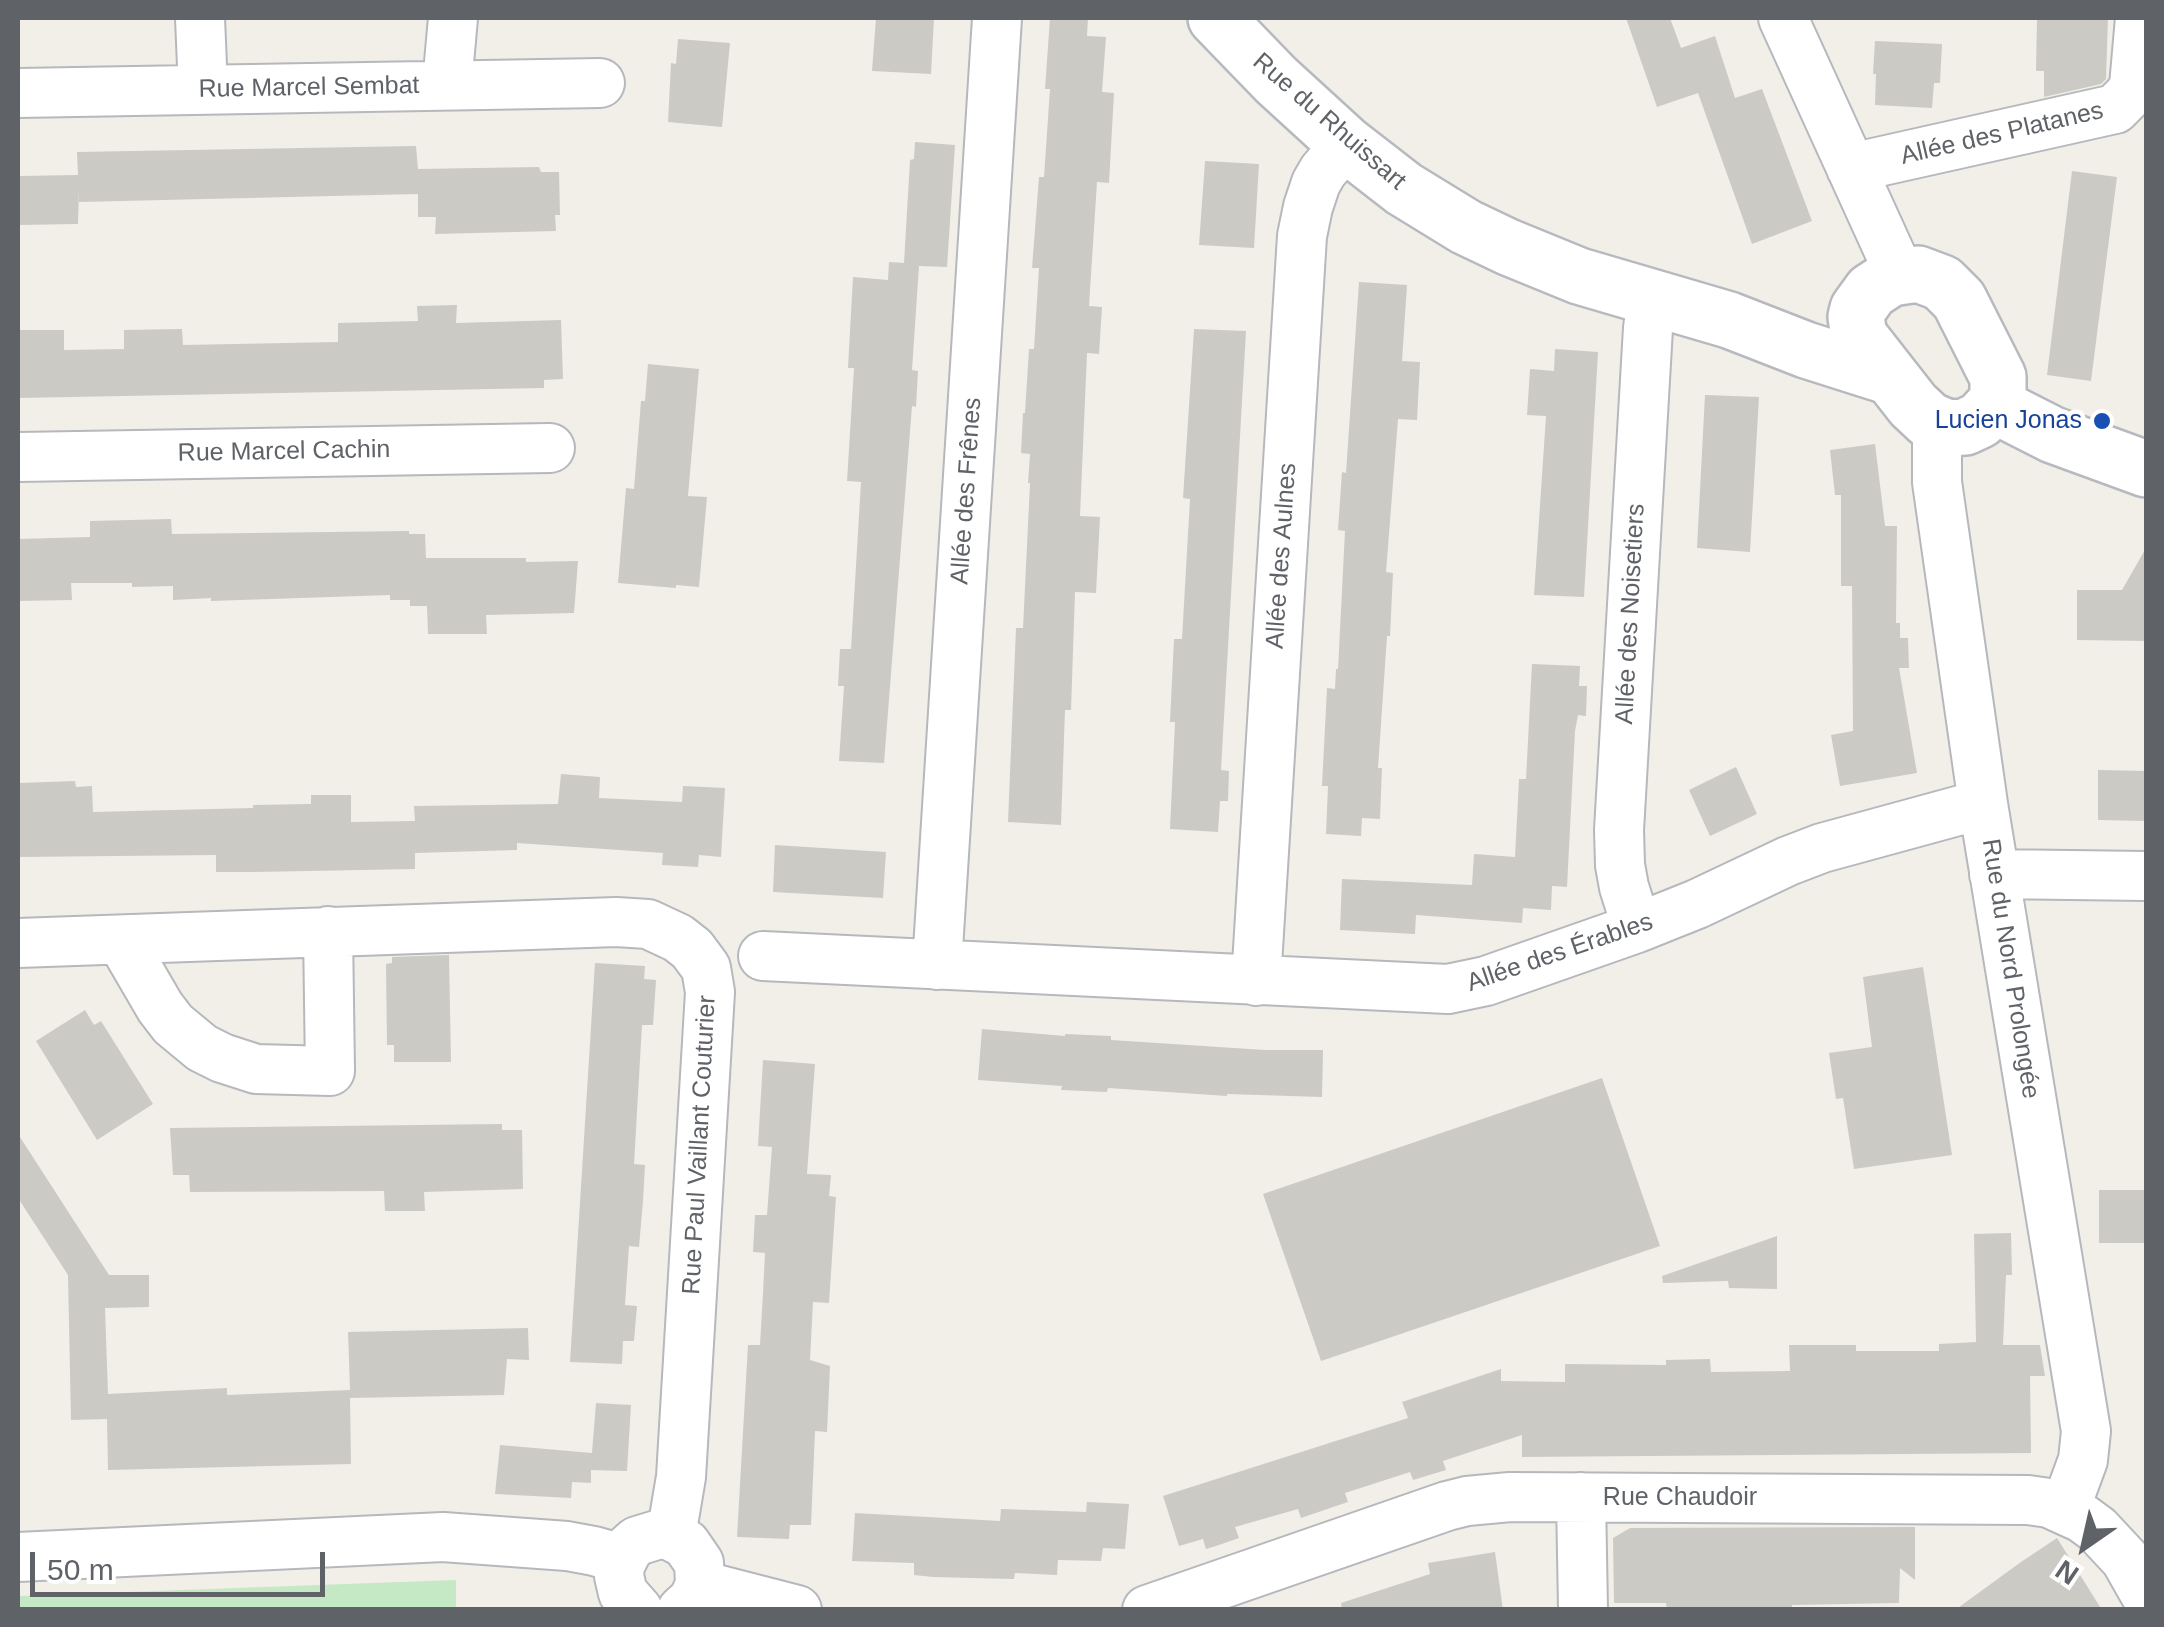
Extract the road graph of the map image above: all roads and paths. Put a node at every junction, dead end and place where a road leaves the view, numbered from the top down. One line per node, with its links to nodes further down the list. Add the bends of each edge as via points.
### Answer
1 (200, 18): 9 (street)
2 (453, 18): 8 (street)
3 (997, 18): 31 (street, Allée des Frênes)
4 (1216, 18): 12 (street, Rue du Rhuissart)
5 (1783, 18): 13 (street)
6 (2140, 18): 11 (street)
7 (600, 83): 8 (street, Rue Marcel Sembat)
8 (447, 86): 9 (street, Rue Marcel Sembat)
9 (203, 90): 10 (street, Rue Marcel Sembat)
10 (18, 93)
11 (2134, 113): 13 (street, Allée des Platanes, via 2106,112)
12 (1346, 144): 15 (street, Rue du Rhuissart, via 1466,227 1579,276); 32 (street, Allée des Aulnes, via 1316,184 1302,236)
13 (1851, 168): 14 (street)
14 (1881, 288): 16 (street, Rue du Rhuissart, via 1828,318 1800,324); 17 (street, via 1858,309 1858,336); 18 (street, via 1918,274 1942,283 1959,300 1998,377)
15 (1652, 298): 16 (street, Rue du Rhuissart); 26 (street, Allée des Noisetiers, via 1619,830)
16 (1729, 320): 17 (street, Rue du Rhuissart)
17 (1891, 377): 19 (street)
18 (1994, 404): 19 (street, via 1965,427); 22 (street)
19 (1937, 424): 23 (street, Rue du Nord Prolongée, via 1937,482)
20 (550, 448): 21 (street, Rue Marcel Cachin)
21 (18, 456)
22 (2146, 469)
23 (1984, 804): 24 (street, Rue du Nord Prolongée); 26 (street, Allée des Érables, via 1806,854)
24 (1994, 874): 25 (street); 34 (street, Rue du Nord Prolongée, via 2086,1431)
25 (2146, 876)
26 (1636, 928): 32 (street, Allée des Érables, via 1448,990)
27 (328, 931): 28 (street, Rue Paul Vaillant Couturier); 28 (street, via 330,1071 256,1068 202,1048 160,1007); 35 (street, Rue Paul Vaillant Couturier, via 633,922 664,930 700,958 710,992 682,1477)
28 (121, 940): 29 (street, Rue Paul Vaillant Couturier)
29 (18, 943)
30 (763, 956): 31 (street, Allée des Érables)
31 (937, 964): 32 (street, Allée des Érables)
32 (1256, 981)
33 (1582, 1497): 34 (street, Rue Chaudoir, via 2028,1500); 40 (street, Rue Chaudoir, via 1488,1498 1447,1506); 43 (street)
34 (2065, 1509): 38 (street, Rue Chaudoir, via 2110,1542)
35 (672, 1536): 37 (street, via 643,1538); 39 (street, via 694,1552 700,1568)
36 (18, 1557): 37 (street, via 443,1537 567,1546)
37 (622, 1560): 41 (street, via 621,1587)
38 (2146, 1596)
39 (691, 1598): 42 (street)
40 (1168, 1602)
41 (638, 1610)
42 (797, 1610)
43 (1582, 1610)

